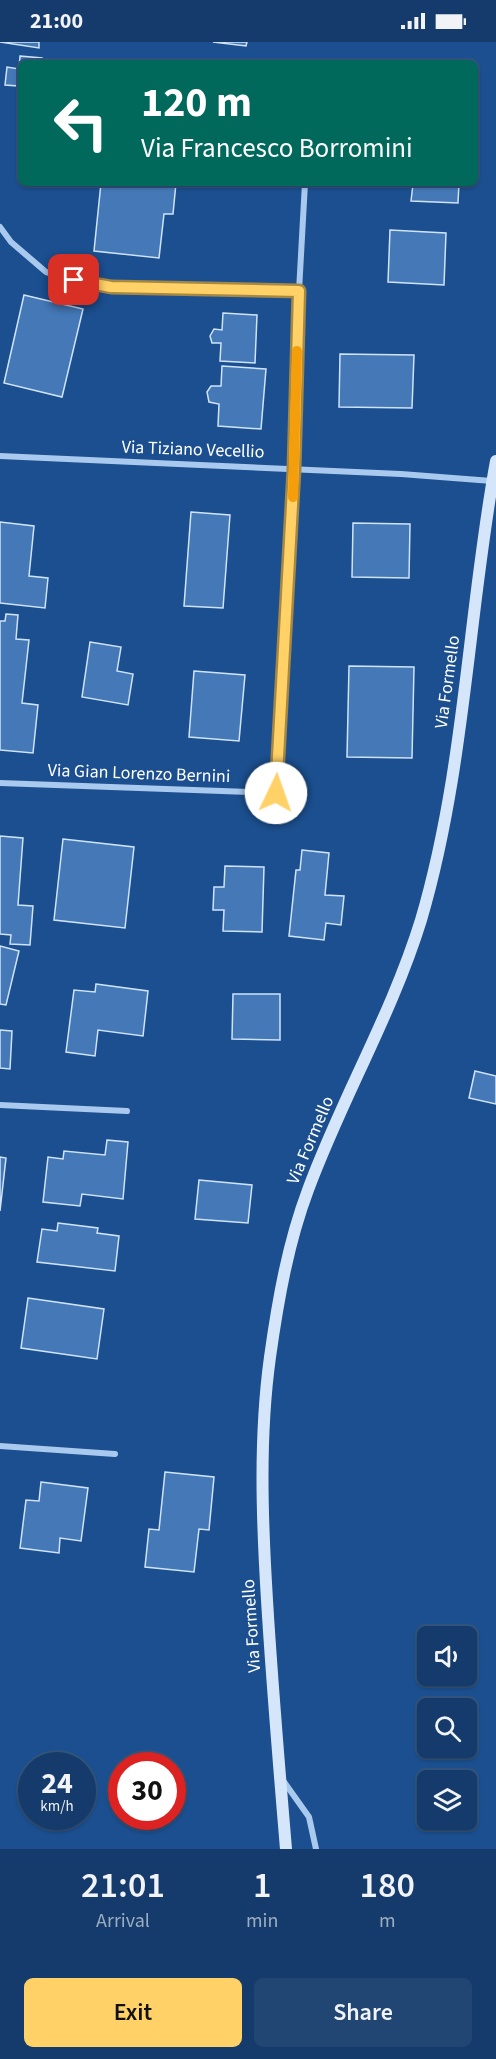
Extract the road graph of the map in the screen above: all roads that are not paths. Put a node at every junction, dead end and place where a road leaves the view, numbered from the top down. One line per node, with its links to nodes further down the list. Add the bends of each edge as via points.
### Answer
1 (304, 186): 3 (street)
2 (0, 227): 3 (street, via 10,242 46,272 74,280 111,287)
3 (299, 291): 6 (street)
4 (0, 456): 6 (street, Via Tiziano Vecellio)
5 (496, 461): 7 (main road, Via Formello)
6 (294, 469): 7 (street, Via Tiziano Vecellio); 8 (street, Via Gian Lorenzo Bernini, via 276,793)
7 (492, 481): 13 (main road, Via Formello, via 454,764 430,889 384,1018 307,1192 276,1315 266,1390 263,1487 264,1565)
8 (0, 783)
9 (0, 1106): 10 (street)
10 (127, 1111)
11 (0, 1446): 12 (street)
12 (115, 1454)
13 (280, 1776): 14 (main road, Via Formello); 15 (street, via 309,1817)
14 (286, 1849)
15 (316, 1849)

